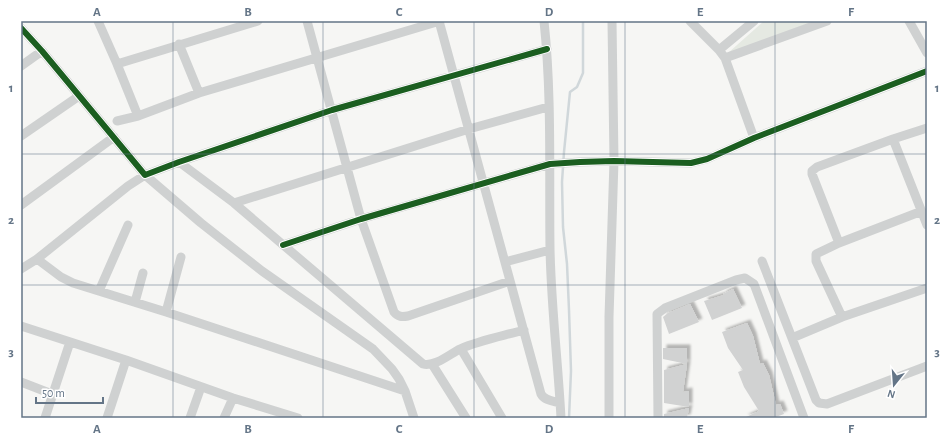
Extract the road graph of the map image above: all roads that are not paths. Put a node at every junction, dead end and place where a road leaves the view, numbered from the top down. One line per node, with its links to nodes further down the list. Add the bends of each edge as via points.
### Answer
1 (258, 21): 12 (street)
2 (306, 21): 17 (street)
3 (440, 21): 17 (street); 22 (street)
4 (544, 21): 13 (street)
5 (612, 21): 35 (street)
6 (690, 21): 14 (street)
7 (754, 21): 14 (street)
8 (827, 21): 18 (street)
9 (909, 21): 16 (street)
10 (101, 22): 19 (street)
11 (21, 28): 15 (street)
12 (179, 44): 19 (street); 23 (street)
13 (547, 49): 22 (street); 25 (street)
14 (719, 50): 18 (street)
15 (42, 51): 20 (street); 24 (street)
16 (927, 53)
17 (317, 58): 23 (street); 26 (street)
18 (725, 58): 33 (street)
19 (117, 64): 27 (street)
20 (21, 66)
21 (927, 72): 33 (street)
22 (455, 76): 26 (street); 30 (street)
23 (199, 93): 27 (street)
24 (79, 96): 31 (street); 32 (street)
25 (548, 107): 30 (street); 37 (street)
26 (332, 110): 36 (street); 38 (street)
27 (138, 116): 28 (street)
28 (117, 121)
29 (927, 128): 34 (street)
30 (469, 129): 38 (street); 40 (street)
31 (21, 136)
32 (114, 137): 39 (street); 42 (street)
33 (754, 138): 35 (street, via 691,163)
34 (893, 139): 43 (street); 47 (street, via 812,171)
35 (614, 161): 37 (street); 86 (street)
36 (179, 162): 39 (street); 41 (street)
37 (555, 164): 40 (street); 49 (street)
38 (347, 168): 41 (street); 44 (street)
39 (145, 175): 51 (street); 72 (street, via 262,271 373,349 392,369)
40 (484, 184): 44 (street); 53 (street)
41 (234, 203): 48 (street)
42 (21, 205)
43 (922, 211): 46 (street); 47 (street)
44 (361, 219): 48 (street); 56 (street, via 397,316 408,316)
45 (128, 225): 58 (street)
46 (927, 225)
47 (839, 243): 61 (street, via 816,254 816,258)
48 (283, 245): 68 (street, via 423,364)
49 (550, 250): 53 (street); 75 (street)
50 (181, 257): 60 (street)
51 (37, 259): 54 (street); 58 (street, via 61,277)
52 (762, 261): 64 (street)
53 (505, 262): 56 (street)
54 (21, 269)
55 (144, 273): 59 (street)
56 (510, 280): 63 (street)
57 (927, 288): 61 (street)
58 (99, 291): 59 (street)
59 (134, 302): 60 (street)
60 (166, 312): 72 (street)
61 (842, 317): 64 (street)
62 (21, 326): 65 (street)
63 (524, 330): 66 (street); 75 (street, via 543,397)
64 (792, 338): 69 (street, via 816,400 822,404)
65 (70, 342): 67 (street); 73 (street)
66 (461, 349): 68 (street); 84 (street)
67 (126, 360): 71 (street); 78 (street)
68 (432, 364): 83 (street)
69 (927, 366)
70 (21, 382): 73 (street)
71 (201, 387): 74 (street); 79 (street)
72 (405, 391): 82 (street)
73 (52, 394): 77 (street)
74 (233, 398): 76 (street); 80 (street)
75 (560, 403): 85 (street)
76 (271, 414): 81 (street)
77 (45, 418)
78 (107, 418)
79 (190, 418)
80 (224, 418)
81 (298, 418)
82 (414, 418)
83 (466, 418)
84 (502, 418)
85 (561, 418)
86 (609, 418)
87 (658, 418): 88 (street, via 657,314 665,308 745,278 754,284)
88 (804, 418)

